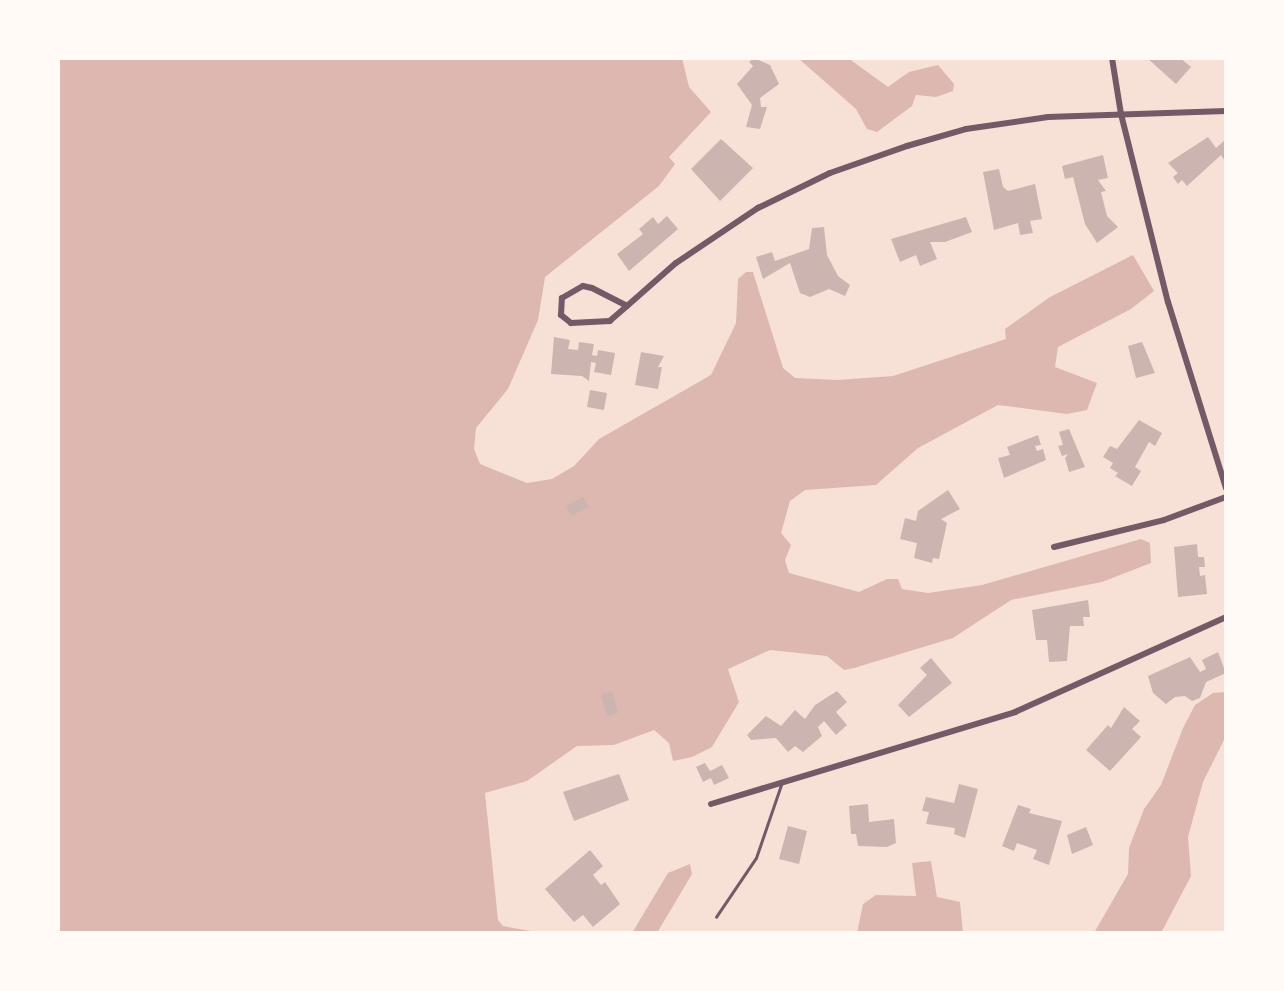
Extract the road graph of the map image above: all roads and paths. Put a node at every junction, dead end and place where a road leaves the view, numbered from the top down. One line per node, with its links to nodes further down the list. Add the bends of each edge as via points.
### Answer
1 (1112, 58): 3 (street)
2 (1226, 111): 3 (street)
3 (1121, 114): 4 (street, via 1048,117 966,129 830,173 758,208 676,263); 5 (street, via 1168,302)
4 (627, 306): 4 (street, via 599,323 571,323 559,308 567,292 583,286)
5 (1226, 488)
6 (1226, 497): 7 (street, via 1164,520)
7 (1054, 547)
8 (1226, 617): 9 (street, via 1015,712)
9 (782, 782): 10 (street); 11 (lane, via 756,858)
10 (711, 804)
11 (716, 917)

